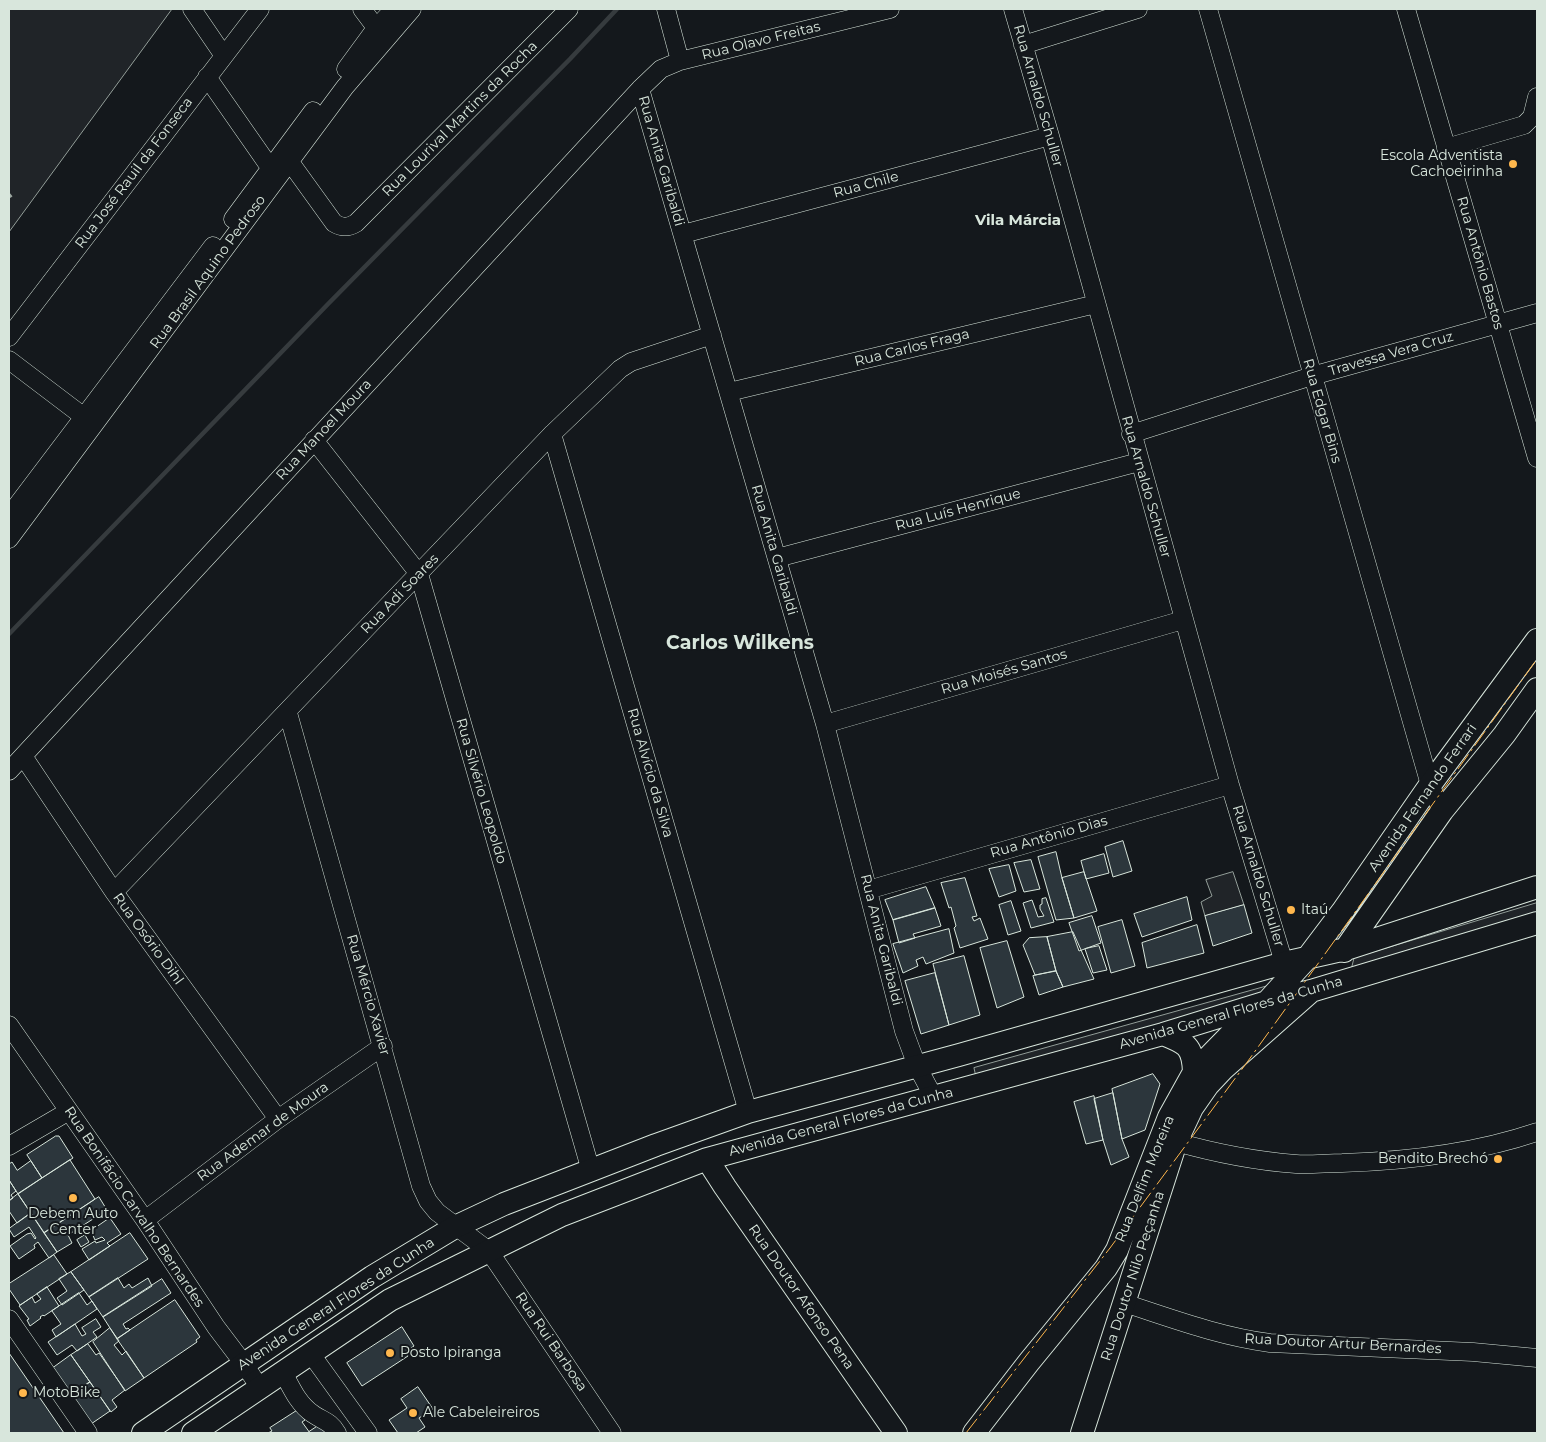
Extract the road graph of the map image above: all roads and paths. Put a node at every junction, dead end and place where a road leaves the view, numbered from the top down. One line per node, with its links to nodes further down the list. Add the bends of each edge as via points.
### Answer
1 (192, 9): 16 (street)
2 (260, 9): 16 (street, Rua José Rauil da Fonseca)
3 (362, 9): 14 (street)
4 (394, 9): 14 (street, Rua Brasil Aquino Pedroso)
5 (412, 9): 14 (street, Rua Brasil Aquino Pedroso)
6 (569, 9): 23 (street, Rua Lourival Martins da Rocha, via 350,227 334,223)
7 (666, 9): 17 (street)
8 (890, 9): 13 (street, Rua Olavo Freitas)
9 (1013, 9): 15 (street, Rua Arnaldo Schuller)
10 (1138, 9): 15 (street)
11 (1208, 9): 34 (street, Rua Edgar Bins)
12 (1406, 9): 22 (street, Rua Antônio Bastos)
13 (840, 15): 17 (street, Rua Olavo Freitas)
14 (381, 34): 23 (street, Rua Brasil Aquino Pedroso); 24 (street, Rua Brasil Aquino Pedroso)
15 (1023, 45): 21 (street, Rua Arnaldo Schuller)
16 (224, 56): 18 (street, Rua José Rauil da Fonseca)
17 (680, 61): 19 (street, Rua Olavo Freitas, via 661,70)
18 (207, 77): 24 (street); 32 (street, Rua José Rauil da Fonseca)
19 (640, 89): 27 (street, Rua Anita Garibaldi); 39 (street, Rua Manoel Moura)
20 (1537, 96): 22 (street, via 1532,117 1524,125)
21 (1050, 136): 27 (street, Rua Chile); 28 (street, Rua Arnaldo Schuller)
22 (1446, 148): 30 (street, Rua Antônio Bastos)
23 (290, 162): 24 (street, Rua Brasil Aquino Pedroso)
24 (274, 173): 36 (street, Rua Brasil Aquino Pedroso)
25 (9, 194): 26 (path)
26 (14, 199)
27 (683, 234): 31 (street, Rua Anita Garibaldi)
28 (1096, 304): 35 (street, Rua Carlos Fraga); 38 (street, Rua Arnaldo Schuller)
29 (1537, 313): 30 (street, Travessa Vera Cruz)
30 (1498, 324): 34 (street, Travessa Vera Cruz); 40 (street, Rua Antônio Bastos)
31 (712, 335): 35 (street, Rua Anita Garibaldi); 37 (street, Rua Adi Soares, via 632,362)
32 (9, 337)
33 (9, 360): 36 (street)
34 (1312, 376): 38 (street, Travessa Vera Cruz); 54 (street, Rua Edgar Bins)
35 (729, 392): 44 (street, Rua Anita Garibaldi)
36 (90, 420): 42 (street, Rua Brasil Aquino Pedroso); 43 (street, Rua Brasil Aquino Pedroso)
37 (552, 434): 45 (street, Rua Adi Soares); 72 (street, Rua Alvício da Silva)
38 (1131, 434): 41 (street, Rua Arnaldo Schuller)
39 (314, 440): 45 (street, Rua Silvério Leopoldo); 51 (street, Rua Manoel Moura)
40 (1537, 458)
41 (1139, 462): 44 (street, Rua Luís Henrique); 46 (street, Rua Arnaldo Schuller)
42 (9, 516)
43 (9, 539)
44 (777, 558): 50 (street, Rua Anita Garibaldi)
45 (419, 574): 49 (street, Rua Adi Soares); 78 (street, Rua Silvério Leopoldo)
46 (1183, 620): 50 (street, Rua Moisés Santos); 53 (street, Rua Arnaldo Schuller)
47 (1537, 640): 54 (main road, Avenida Fernando Ferrari)
48 (1537, 688): 55 (main road, Avenida Fernando Ferrari, via 1504,735)
49 (288, 713): 58 (street, Rua Adi Soares); 67 (street, Rua Mércio Xavier)
50 (825, 724): 57 (street, Rua Anita Garibaldi)
51 (23, 756): 52 (street, Rua Manoel Moura); 58 (street, Rua Osório Dihl)
52 (9, 771)
53 (1230, 785): 57 (street, Rua Antônio Dias); 62 (street, Rua Arnaldo Schuller)
54 (1430, 786): 55 (street, Rua Edgar Bins); 61 (main road, Avenida Fernando Ferrari)
55 (1442, 811): 60 (main road, Avenida Fernando Ferrari)
56 (1537, 887): 60 (main road)
57 (868, 890): 68 (street, Rua Anita Garibaldi, via 904,1031)
58 (114, 892): 73 (street, Rua Osório Dihl)
59 (1537, 923): 63 (main road, Avenida General Flores da Cunha)
60 (1346, 949): 61 (main road); 63 (main road, Avenida Fernando Ferrari)
61 (1308, 957): 62 (main road); 64 (main road, Avenida Fernando Ferrari)
62 (1284, 963): 68 (main road, Avenida General Flores da Cunha)
63 (1311, 991): 64 (main road, Avenida General Flores da Cunha); 75 (main road, Rua Doutor Nilo Peçanha, via 1213,1080 1192,1108)
64 (1267, 1002): 66 (main road, Avenida General Flores da Cunha); 69 (main road, Rua Delfim Moreira)
65 (9, 1025): 71 (street, Rua Bonifácio Carvalho Bernardes)
66 (1163, 1034): 69 (main road, via 1184,1042 1193,1058); 70 (main road, Avenida General Flores da Cunha)
67 (383, 1046): 73 (street, Rua Ademar de Moura); 80 (street, Rua Mércio Xavier, via 421,1186 437,1212)
68 (917, 1066): 70 (street, Rua Anita Garibaldi); 72 (main road, Avenida General Flores da Cunha)
69 (1194, 1072): 96 (main road, Rua Delfim Moreira, via 1169,1117 1117,1250)
70 (933, 1096): 77 (main road, Avenida General Flores da Cunha)
71 (69, 1111): 76 (street); 79 (street, Rua Bonifácio Carvalho Bernardes)
72 (748, 1112): 78 (main road, Avenida General Flores da Cunha)
73 (278, 1119): 79 (street, Rua Ademar de Moura)
74 (1537, 1132): 75 (street, via 1506,1143 1437,1155 1296,1164 1214,1153)
75 (1176, 1142): 82 (main road, Rua Doutor Nilo Peçanha)
76 (9, 1146)
77 (707, 1159): 81 (main road, Avenida General Flores da Cunha, via 562,1215); 95 (main road, Rua Doutor Afonso Pena)
78 (591, 1171): 80 (main road, Avenida General Flores da Cunha, via 504,1204)
79 (145, 1220): 86 (street, Rua Bonifácio Carvalho Bernardes)
80 (455, 1227): 81 (street, Rua Mércio Xavier); 86 (main road, Avenida General Flores da Cunha, via 372,1277)
81 (489, 1251): 84 (main road, Avenida General Flores da Cunha, via 390,1300); 94 (street, Rua Rui Barbosa)
82 (1124, 1303): 85 (street, Rua Doutor Artur Bernardes, via 1210,1332 1270,1343); 97 (main road, Rua Doutor Nilo Peçanha)
83 (9, 1319): 89 (street)
84 (311, 1354): 87 (main road, Avenida General Flores da Cunha); 93 (street)
85 (1537, 1358)
86 (244, 1364): 88 (street, Rua Bonifácio Carvalho Bernardes); 90 (main road, Avenida General Flores da Cunha)
87 (283, 1372): 88 (main road, Avenida General Flores da Cunha); 92 (street, via 297,1399 327,1421)
88 (260, 1388): 91 (main road, Avenida General Flores da Cunha)
89 (88, 1433)
90 (143, 1433)
91 (193, 1433)
92 (337, 1433)
93 (368, 1433)
94 (612, 1433)
95 (896, 1433)
96 (974, 1433)
97 (1082, 1433)

